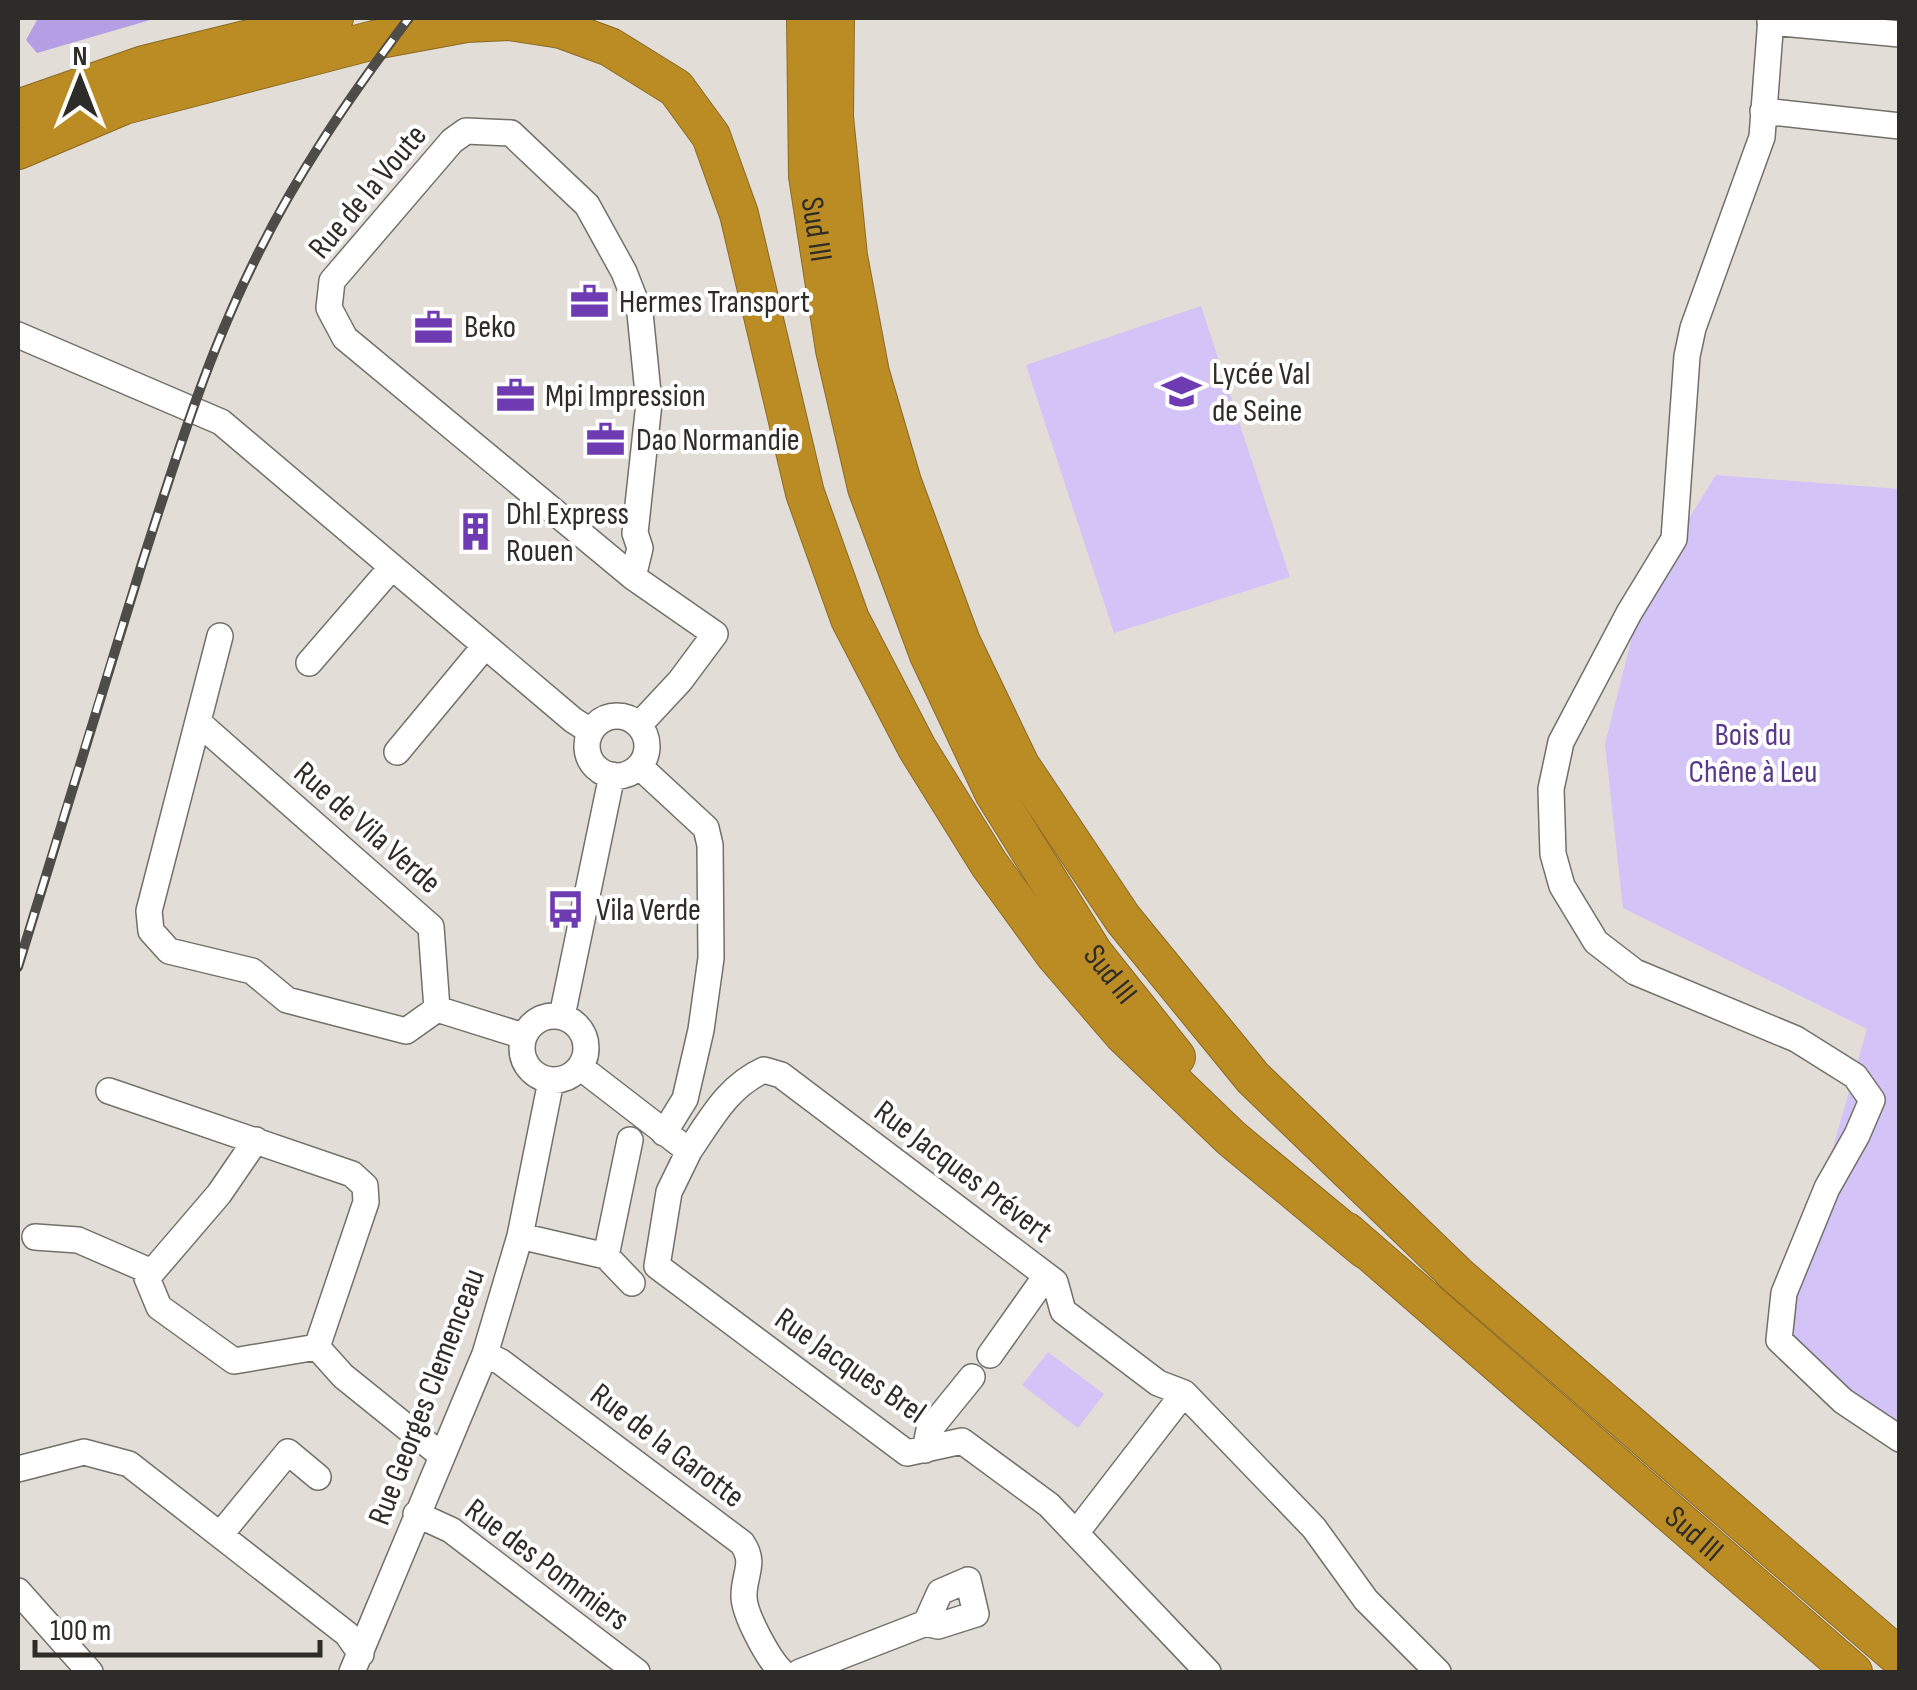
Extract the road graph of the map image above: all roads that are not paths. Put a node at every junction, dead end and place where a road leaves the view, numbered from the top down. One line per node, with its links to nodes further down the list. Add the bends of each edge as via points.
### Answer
1 (334, 18): 8 (highway, via 144,65)
2 (431, 18): 7 (highway)
3 (806, 18): 36 (highway, Sud III, via 808,176 836,350 867,488 930,655 994,793 1094,954 1168,1048)
4 (835, 18): 56 (highway, Sud III, via 836,136 848,256 870,372 902,482 962,642 1020,765 1123,919 1253,1078 1458,1276)
5 (1770, 20): 6 (street); 9 (street)
6 (1900, 34)
7 (374, 40): 11 (highway, via 124,105); 36 (highway, via 466,23 527,23 610,47 676,88 711,136 739,214 804,493 850,619 917,748 989,864 1123,1034 1230,1138)
8 (18, 108)
9 (1764, 111): 10 (street); 46 (street, via 1762,137 1687,356 1674,539 1561,742 1551,788 1553,854 1562,886 1596,942 1635,972 1796,1039 1855,1076 1872,1100 1784,1293 1779,1340 1843,1401)
10 (1900, 126)
11 (18, 150)
12 (18, 336): 13 (street, via 221,422)
13 (392, 566): 16 (street); 17 (street)
14 (633, 576): 14 (street, Rue de la Voute, via 649,403 640,313 586,205 511,132 466,131 332,281 329,308 345,338); 19 (street, Rue de la Voute, via 715,634)
15 (220, 636): 18 (street)
16 (485, 646): 20 (street); 21 (street)
17 (309, 662)
18 (199, 722): 24 (street, Rue de Vila Verde, via 431,927); 24 (street, via 148,911 151,931 169,951 252,971 287,1000 406,1031)
19 (639, 725): 20 (street, via 612,716); 22 (street, via 647,742)
20 (590, 731): 23 (street, via 591,760)
21 (397, 752)
22 (640, 766): 23 (street); 30 (street, via 706,828 710,846 711,958 700,1030 685,1099)
23 (612, 775): 25 (street)
24 (437, 1009): 26 (street)
25 (562, 1016): 26 (street, via 542,1018); 27 (street, via 584,1034)
26 (523, 1036): 28 (street, via 529,1070)
27 (580, 1068): 28 (street); 30 (street)
28 (551, 1081): 34 (street, Rue Georges Clemenceau)
29 (110, 1091): 31 (street)
30 (664, 1133): 33 (street)
31 (256, 1140): 38 (street); 41 (street, via 352,1174 365,1186 366,1202)
32 (630, 1140): 37 (street)
33 (689, 1151): 39 (street, Rue Jacques Prévert, via 727,1095 764,1070 781,1075); 47 (street, Rue Jacques Brel, via 669,1192 657,1266 907,1454)
34 (520, 1236): 37 (street); 42 (street, Rue Georges Clemenceau)
35 (35, 1237): 38 (street, via 78,1240)
36 (1365, 1249): 64 (highway, Sud III)
37 (606, 1256): 40 (street)
38 (152, 1272): 41 (street, via 147,1278 159,1307 234,1361)
39 (1046, 1276): 43 (street); 45 (street, Rue Jacques Prévert, via 1063,1311 1158,1383)
40 (632, 1283)
41 (316, 1347): 48 (street)
42 (484, 1354): 48 (street, Rue Georges Clemenceau); 61 (street, Rue de la Garotte, via 742,1543 751,1569 743,1598 770,1660)
43 (990, 1355)
44 (972, 1377): 47 (street, via 928,1430)
45 (1184, 1393): 52 (street); 63 (street, Rue Jacques Prévert, via 1314,1528 1366,1600)
46 (1900, 1439)
47 (925, 1450): 52 (street, Rue Jacques Brel, via 962,1441)
48 (441, 1455): 51 (street, Rue Georges Clemenceau)
49 (20, 1460): 53 (street, via 84,1452 129,1464)
50 (318, 1477): 53 (street, via 288,1452)
51 (416, 1514): 57 (street, Rue Georges Clemenceau); 60 (street, Rue des Pommiers, via 450,1530)
52 (1076, 1533): 58 (street, Rue Jacques Brel)
53 (220, 1535): 57 (street, via 347,1634)
54 (18, 1591): 59 (street)
55 (926, 1623): 62 (street)
56 (1900, 1658)
57 (356, 1663)
58 (1202, 1669)
59 (90, 1672)
60 (637, 1672)
61 (782, 1672)
62 (800, 1672)
63 (1438, 1672)
64 (1853, 1672)

